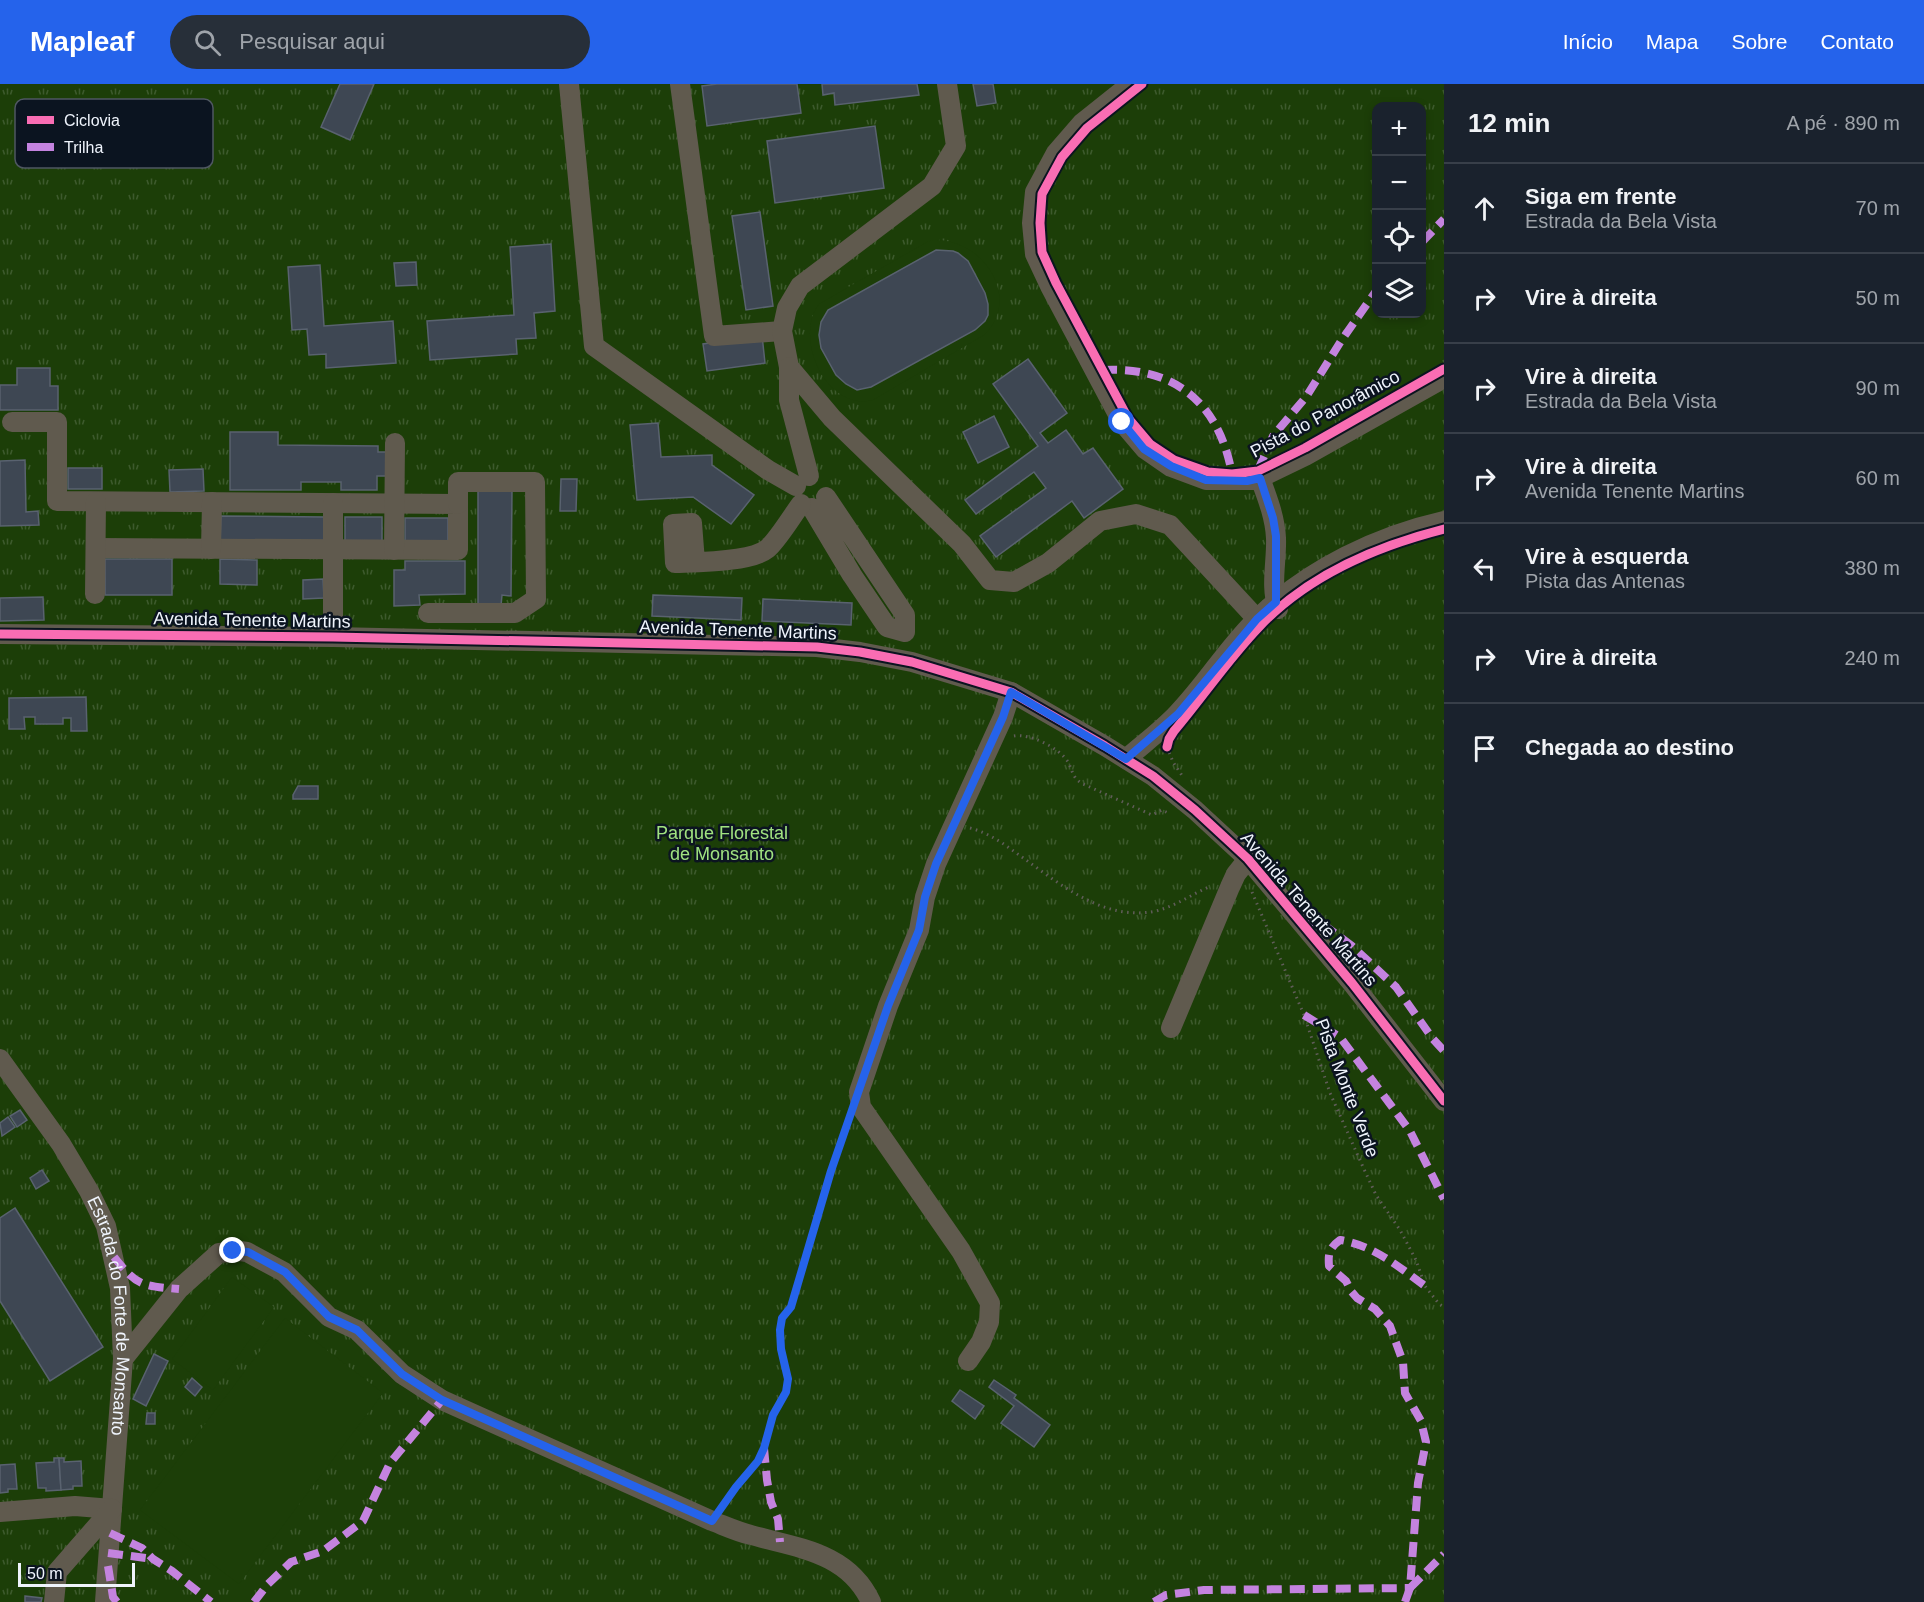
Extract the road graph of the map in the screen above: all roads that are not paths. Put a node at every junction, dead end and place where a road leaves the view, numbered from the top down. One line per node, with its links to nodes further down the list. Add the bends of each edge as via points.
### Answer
1 (569, 84): 11 (street, via 594,346 768,470)
2 (680, 84): 5 (street, via 714,336)
3 (947, 84): 5 (street, via 956,146 933,186 800,286 787,308)
4 (1131, 84): 10 (street, via 1082,123 1056,153 1035,192 1035,254 1122,422 1144,449 1171,466 1206,480)
5 (782, 331): 6 (street)
6 (789, 367): 11 (street, via 789,400); 26 (street, via 832,418 962,544 990,580 1014,582 1048,563 1100,520 1136,514 1170,525)
7 (1444, 378): 10 (street)
8 (12, 422): 12 (street, via 57,423 57,501)
9 (395, 443): 15 (street)
10 (1260, 478): 24 (street, via 1276,536)
11 (809, 494): 22 (street, via 768,549 753,557); 29 (street, via 905,615)
12 (96, 502): 13 (street); 18 (street)
13 (212, 502): 14 (street); 19 (street)
14 (333, 503): 15 (street); 20 (street)
15 (394, 503): 16 (street); 21 (street)
16 (458, 504): 21 (street, via 458,550); 25 (street, via 458,482 535,482 536,599 515,613)
17 (1444, 521): 24 (street, via 1366,547 1322,570)
18 (96, 548): 19 (street); 23 (street)
19 (211, 549): 20 (street)
20 (333, 550): 21 (street); 28 (street)
21 (394, 550)
22 (695, 562)
23 (95, 594)
24 (1277, 605): 26 (street)
25 (428, 613)
26 (1257, 619): 31 (street, via 1178,714)
27 (0, 634): 28 (street, Avenida Tenente Martins)
28 (333, 638): 29 (street, Avenida Tenente Martins, via 817,647)
29 (912, 662): 30 (street, Avenida Tenente Martins)
30 (1011, 692): 31 (street, Avenida Tenente Martins); 37 (street, via 936,864 919,930 859,1092 861,1107 961,1251 990,1303 989,1322)
31 (1126, 759): 32 (street, Avenida Tenente Martins, via 1195,810)
32 (1242, 867): 33 (street); 35 (street, Avenida Tenente Martins, via 1337,965)
33 (1171, 1028)
34 (0, 1059): 36 (street, Estrada do Forte de Monsanto, via 61,1144 106,1226 120,1288)
35 (1444, 1101)
36 (123, 1359): 38 (street, Estrada do Forte de Monsanto); 42 (street, via 179,1289 219,1253 248,1252 285,1272 329,1317 357,1330 402,1374 442,1400 712,1521 821,1554 845,1569)
37 (968, 1361)
38 (112, 1509): 39 (street, via 75,1506); 40 (street, via 57,1572); 41 (street, Estrada do Forte de Monsanto)
39 (0, 1512)
40 (54, 1602)
41 (105, 1602)
42 (871, 1602)

